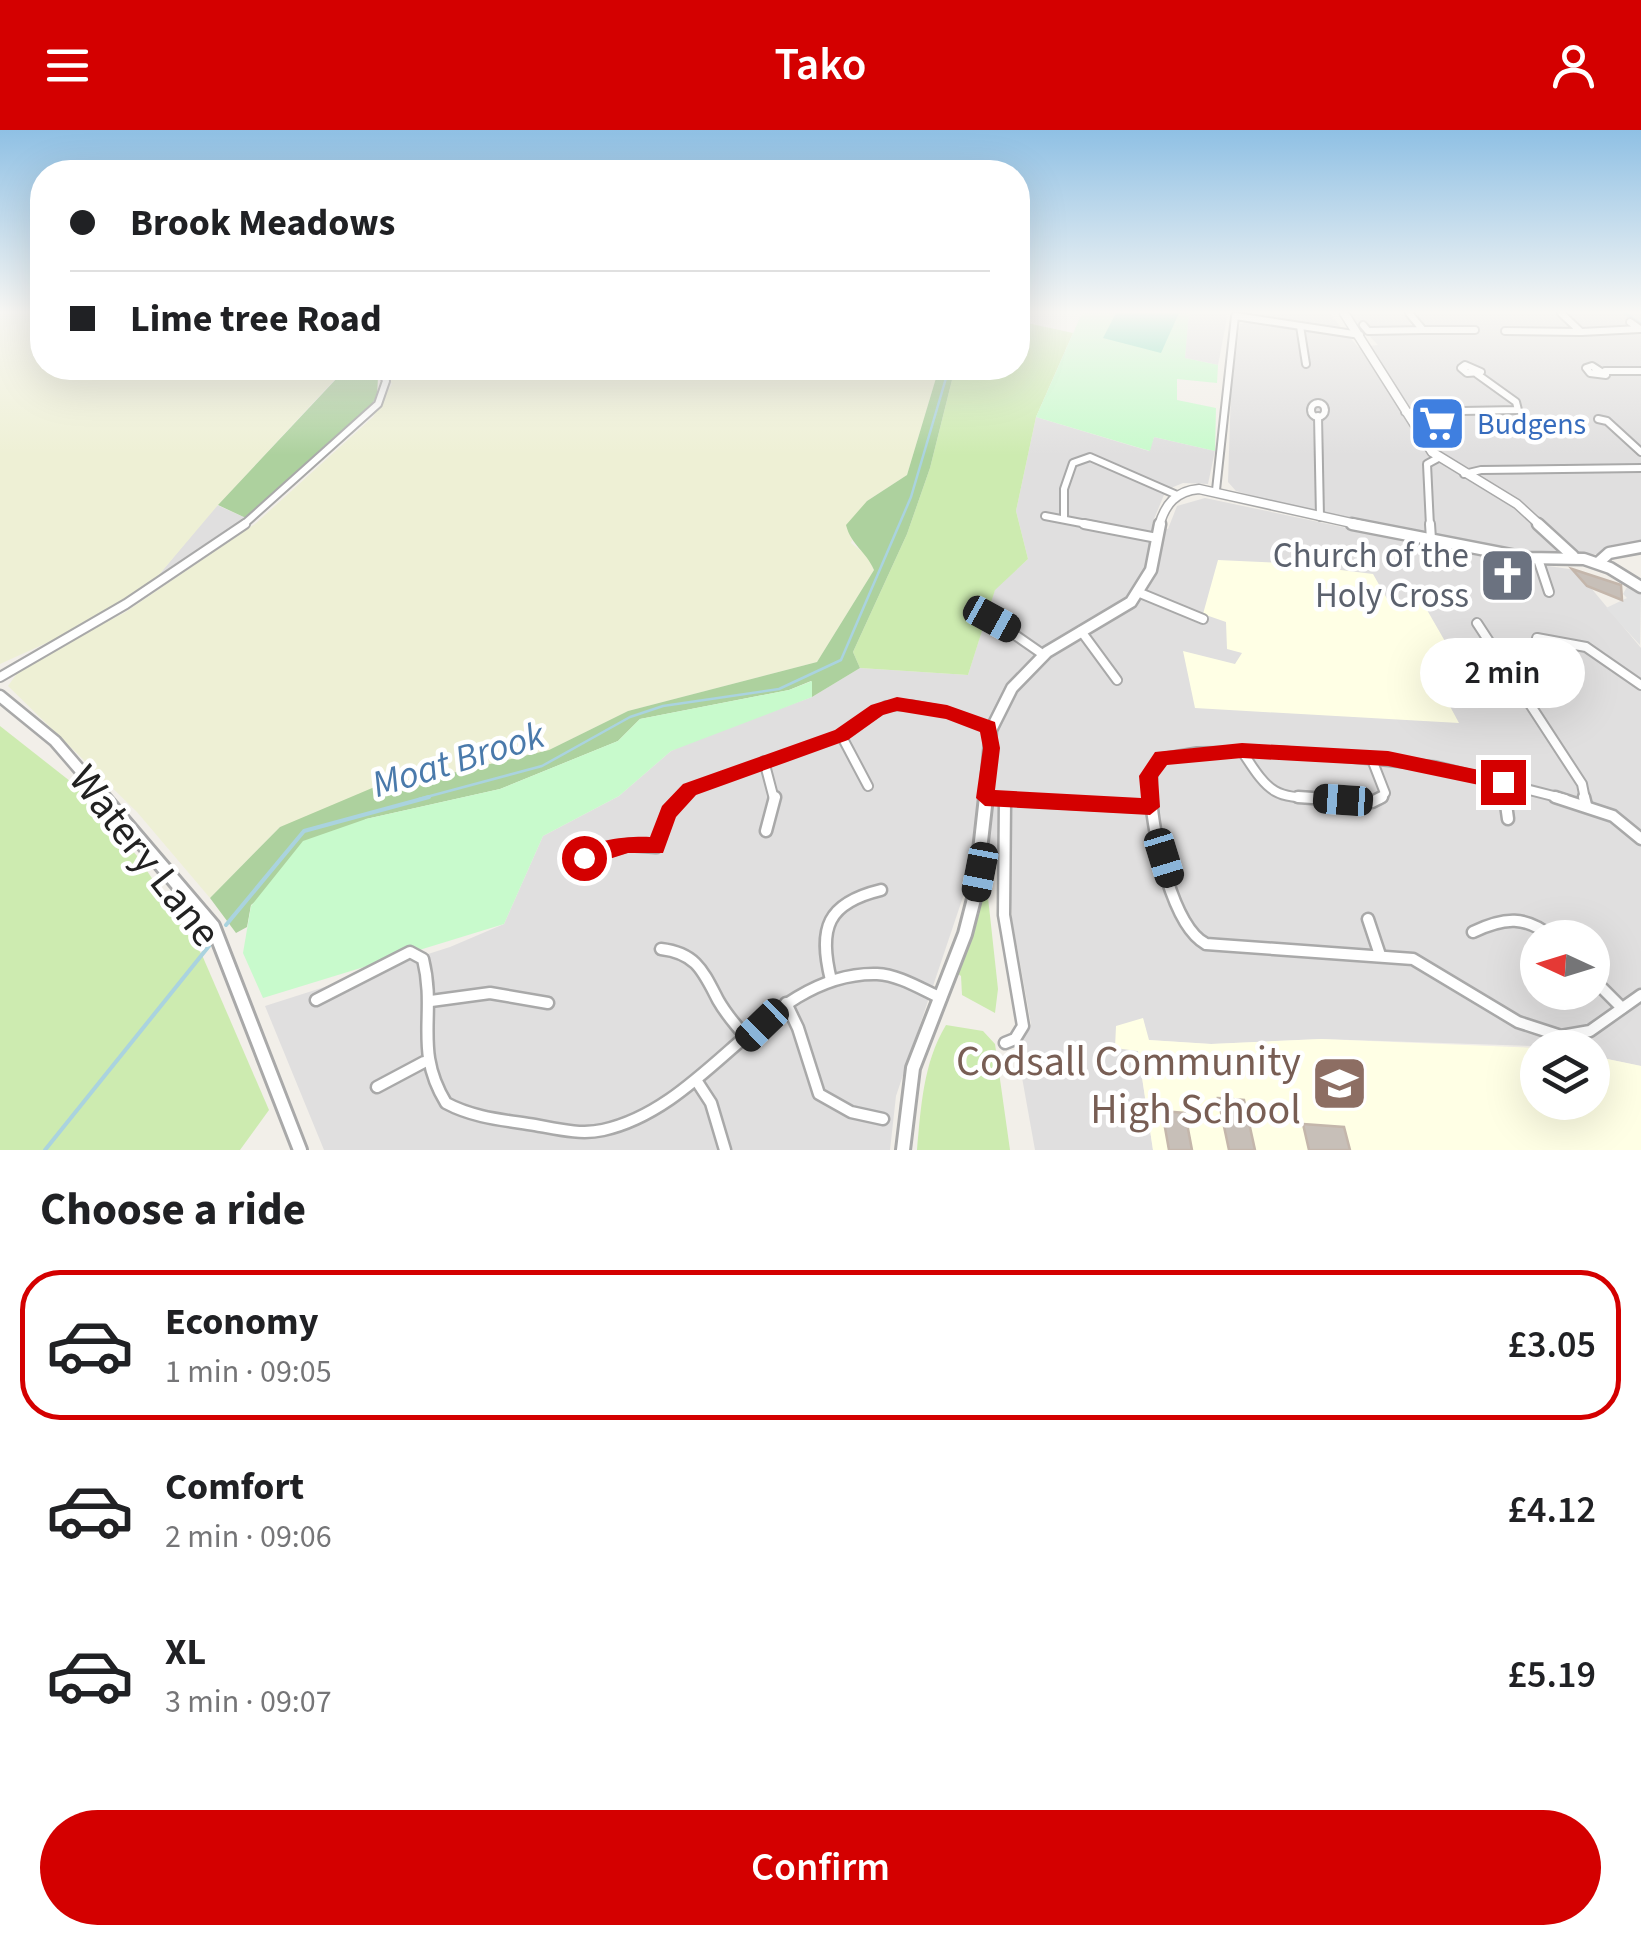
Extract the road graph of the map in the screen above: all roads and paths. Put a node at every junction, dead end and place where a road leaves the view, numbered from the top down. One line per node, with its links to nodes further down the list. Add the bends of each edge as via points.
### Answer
1 (1229, 361): 16 (street)
2 (1305, 361): 4 (street)
3 (1380, 361): 9 (street)
4 (1306, 364)
5 (1605, 371): 6 (street)
6 (1641, 372)
7 (1477, 374): 9 (street, via 1518,410)
8 (386, 380): 36 (street, via 378,404 248,523)
9 (1405, 412): 13 (street)
10 (1318, 416): 19 (street)
11 (1605, 420): 12 (street)
12 (1641, 452)
13 (1438, 458): 15 (street); 22 (street, via 1427,464)
14 (1641, 468): 15 (street)
15 (1464, 474): 24 (street, via 1517,504)
16 (1216, 490): 17 (street); 19 (street)
17 (1177, 495): 20 (street, via 1104,460 1083,458 1068,474); 21 (street)
18 (1045, 516): 20 (street)
19 (1320, 517): 22 (street)
20 (1064, 519): 21 (street)
21 (1156, 538): 29 (street, via 1154,566)
22 (1431, 538): 25 (street)
23 (1641, 547): 26 (street, via 1608,553)
24 (1573, 556): 25 (street); 26 (street)
25 (1538, 559): 28 (street)
26 (1599, 562): 27 (street)
27 (1641, 587)
28 (1549, 592)
29 (1140, 593): 30 (street); 33 (street)
30 (1202, 618)
31 (992, 619): 35 (street)
32 (1477, 622): 49 (street, via 1582,784)
33 (1081, 631): 35 (street); 37 (street)
34 (1537, 638): 38 (street, via 1586,648)
35 (1041, 652): 40 (street)
36 (0, 677)
37 (1118, 680)
38 (1641, 685)
39 (0, 696): 76 (street, Watery Lane, via 55,740 214,926)
40 (988, 727): 41 (street, via 897,704); 47 (street)
41 (841, 735): 44 (street); 46 (street)
42 (1242, 751): 43 (street); 43 (street, via 1266,790 1372,802 1385,793); 50 (street, via 1162,758 1148,776)
43 (1371, 757): 45 (street)
44 (764, 761): 52 (street, via 775,796); 54 (street, via 682,796 668,812 656,846 628,844)
45 (1503, 782): 49 (street); 51 (street)
46 (868, 786)
47 (985, 798): 48 (street); 64 (street, via 975,895)
48 (1005, 800): 50 (street); 71 (street, via 1004,915 1023,1026)
49 (1586, 805): 53 (street)
50 (1150, 807): 60 (street, via 1184,923 1195,938 1216,946)
51 (1508, 819)
52 (766, 832)
53 (1641, 839)
54 (584, 858)
55 (882, 890): 61 (street, via 849,898 828,922 823,942)
56 (1368, 919): 60 (street)
57 (1526, 920): 58 (street, via 1500,919)
58 (1473, 932)
59 (661, 949): 70 (street, via 701,962)
60 (1380, 955): 69 (street, via 1428,964 1515,1020 1550,1034 1584,1034)
61 (830, 980): 64 (street, via 888,976); 68 (street)
62 (1641, 995): 69 (street)
63 (1610, 996): 69 (street)
64 (941, 998): 78 (street, via 913,1068)
65 (316, 1000): 66 (street, via 410,952 423,959)
66 (431, 1001): 67 (street, via 487,992); 72 (street)
67 (548, 1003)
68 (786, 1004): 70 (street); 75 (street, via 805,1039 820,1099 846,1113)
69 (1622, 1008)
70 (748, 1039): 73 (street)
71 (1005, 1043)
72 (424, 1062): 73 (street, via 440,1096 456,1109 578,1130 646,1116); 74 (street)
73 (698, 1082): 77 (street)
74 (377, 1087)
75 (883, 1119)
76 (300, 1150)
77 (725, 1150)
78 (904, 1150)

